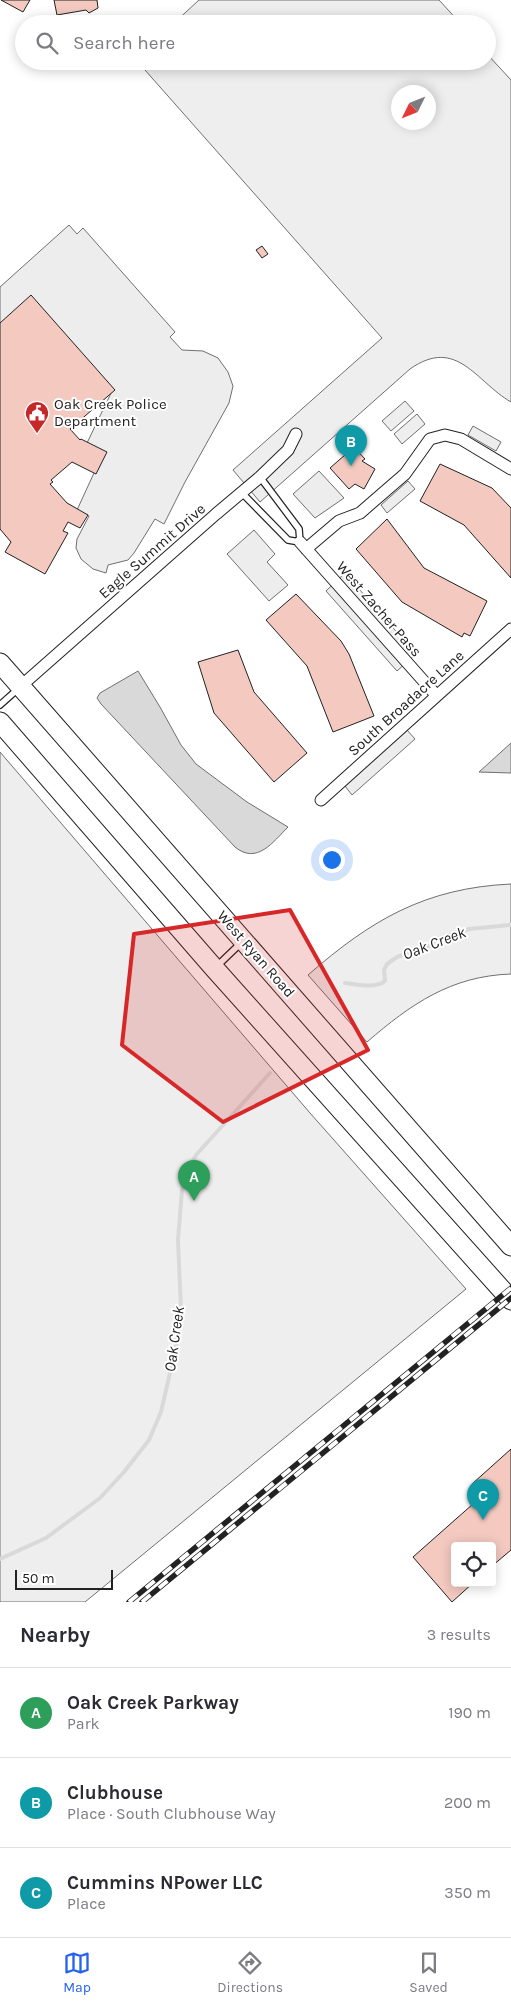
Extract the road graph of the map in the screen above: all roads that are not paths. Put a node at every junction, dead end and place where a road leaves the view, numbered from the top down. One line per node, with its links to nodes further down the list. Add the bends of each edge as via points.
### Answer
1 (296, 434): 3 (street, Eagle Summit Drive, via 288,450)
2 (511, 469): 5 (street, via 461,439 445,435 430,439 405,474 360,513 339,521)
3 (260, 477): 4 (street, Eagle Summit Drive); 5 (lane, West Zacher Pass, via 299,529)
4 (242, 493): 5 (lane, West Zacher Pass, via 288,540); 8 (street, Eagle Summit Drive)
5 (303, 545): 9 (street, West Zacher Pass)
6 (511, 629): 9 (street, South Broadacre Lane)
7 (0, 663): 8 (main road, West Ryan Road)
8 (21, 686): 10 (lane); 13 (main road, West Ryan Road)
9 (436, 696): 12 (street, South Broadacre Lane)
10 (0, 705)
11 (0, 722): 14 (main road)
12 (321, 800)
13 (245, 940): 14 (lane); 15 (main road, West Ryan Road)
14 (214, 968): 16 (main road)
15 (511, 1246)
16 (511, 1300)

